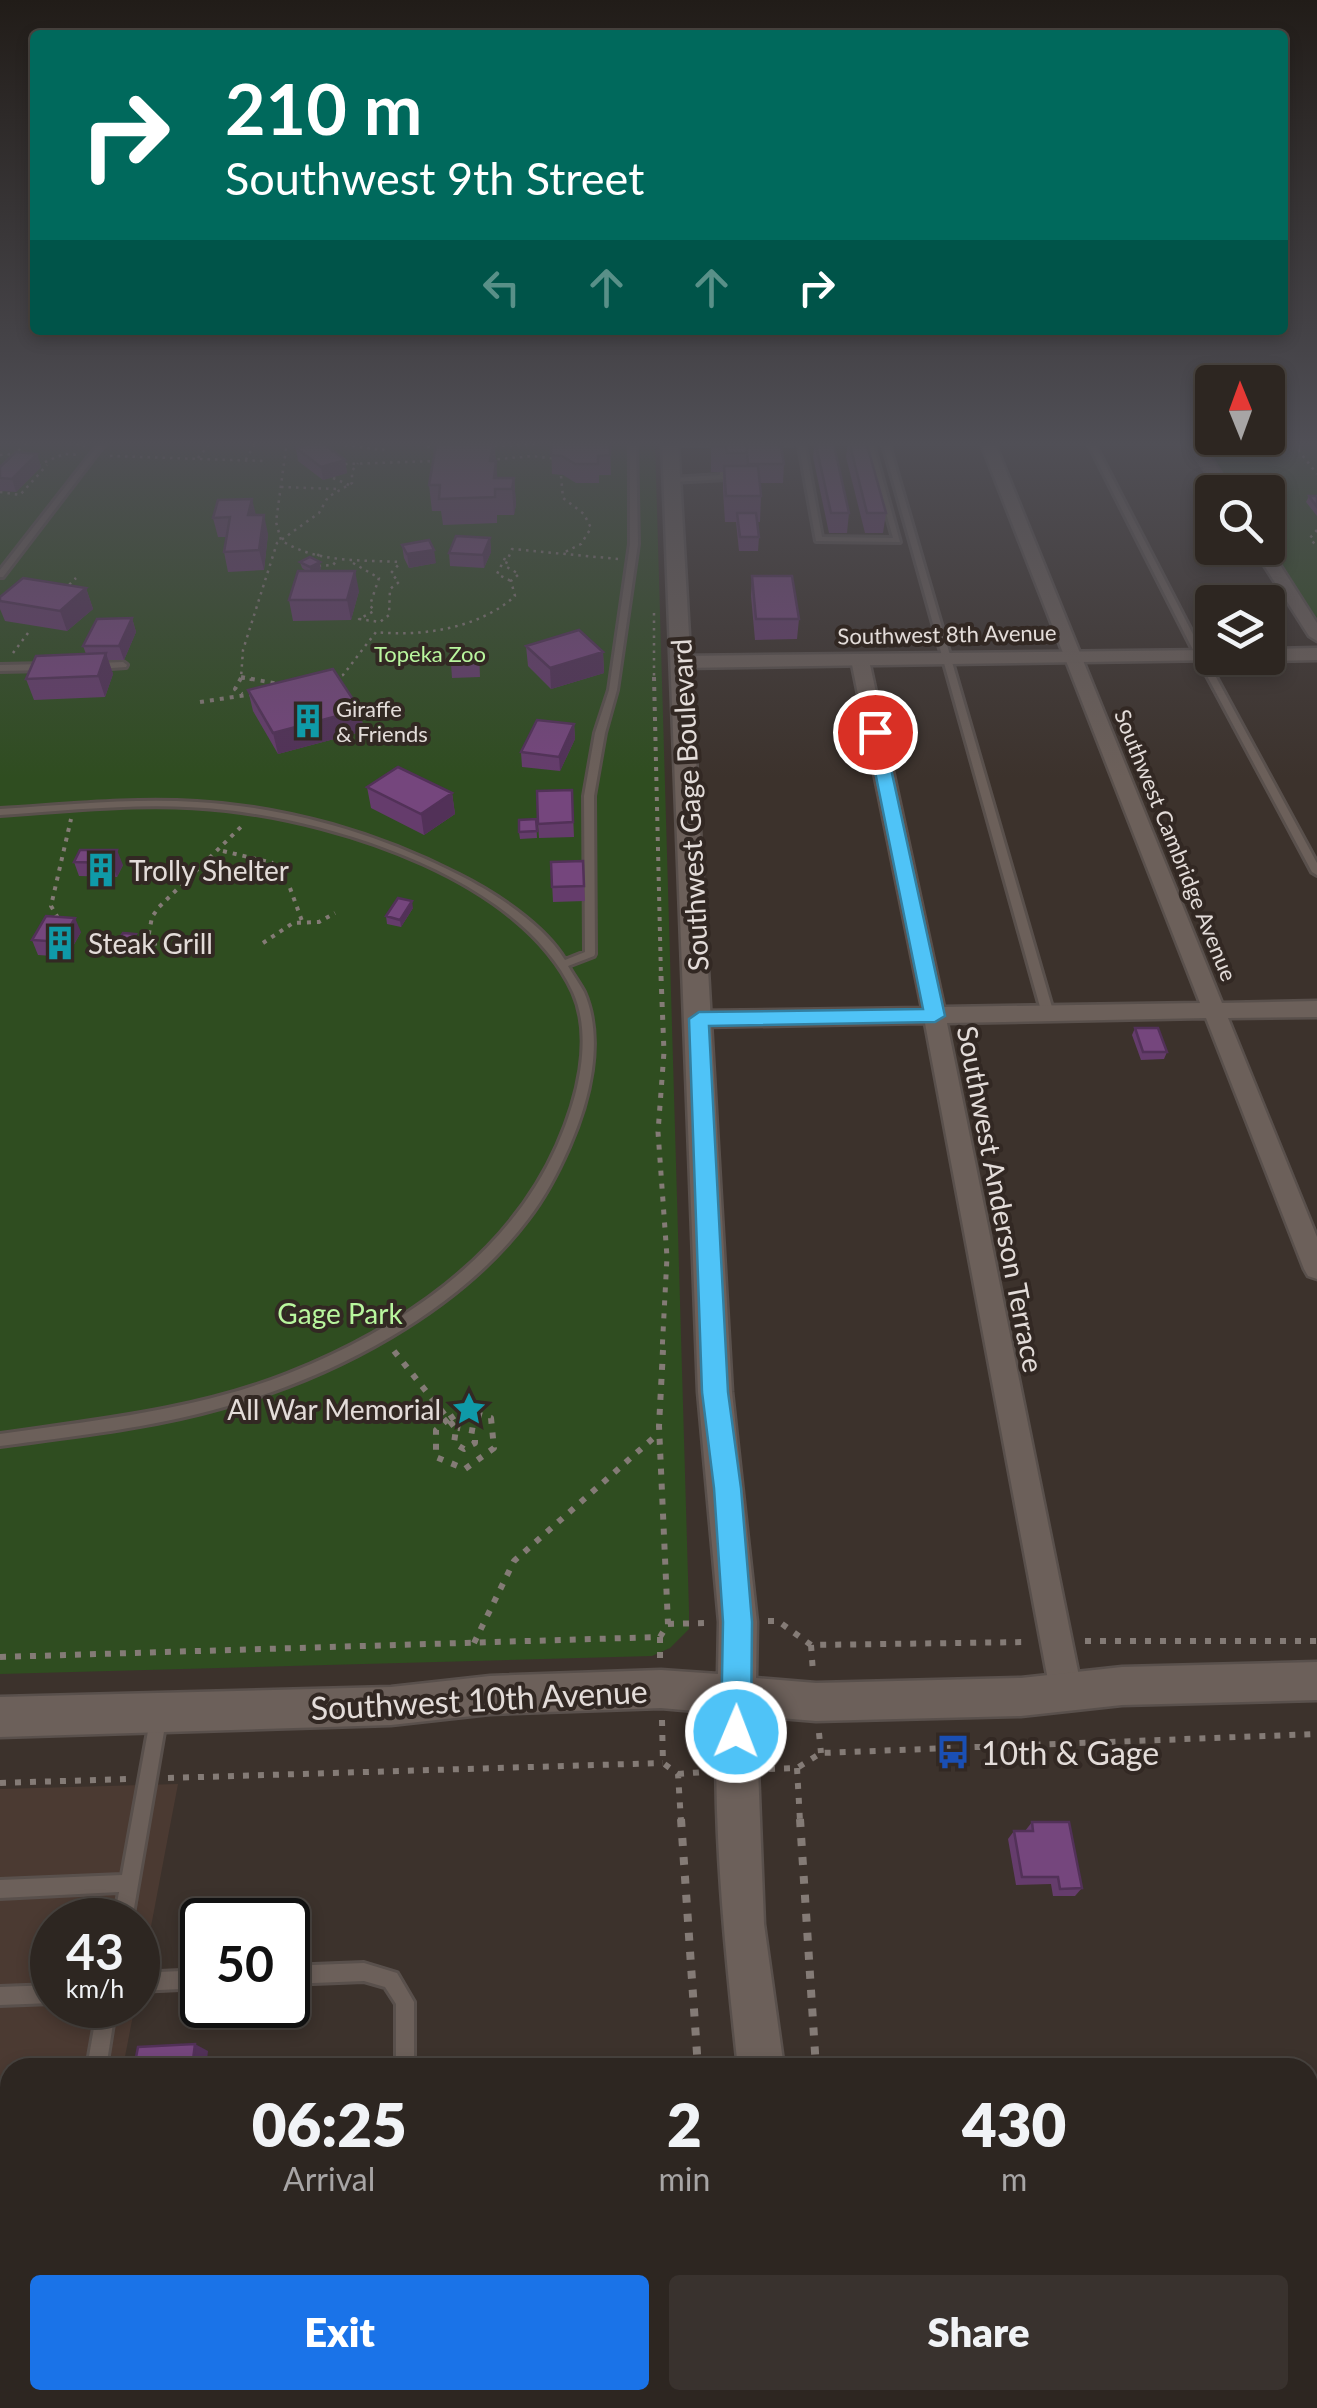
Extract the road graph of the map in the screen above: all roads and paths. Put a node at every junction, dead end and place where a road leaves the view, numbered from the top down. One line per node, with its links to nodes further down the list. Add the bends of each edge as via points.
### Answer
1 (16, 553): 16 (lane)
2 (273, 553): 38 (path)
3 (510, 553): 11 (path)
4 (561, 553): 13 (path)
5 (633, 553): 58 (lane, via 589,796 590,954)
6 (676, 553): 32 (main road, Southwest Gage Boulevard)
7 (916, 553): 30 (lane)
8 (1031, 553): 29 (street, Southwest Cambridge Avenue)
9 (1151, 553): 24 (lane)
10 (319, 554): 12 (path); 12 (path, via 314,561 320,566)
11 (508, 556): 18 (path, via 506,568 519,574); 18 (path, via 496,574)
12 (338, 559): 14 (path)
13 (626, 560)
14 (351, 561): 21 (path, via 379,578 370,604 374,611 359,619); 21 (path, via 401,562 391,573 399,582 390,589 389,615)
15 (1272, 565): 25 (street)
16 (0, 574)
17 (76, 578): 19 (path)
18 (511, 581): 23 (path, via 515,596 491,615 406,635)
19 (56, 597)
20 (654, 601): 68 (path, via 664,1052 658,1132 667,1257)
21 (377, 622): 23 (path)
22 (31, 630): 36 (path)
23 (376, 632): 39 (path, via 343,675)
24 (1195, 634)
25 (1317, 636)
26 (1317, 654): 27 (main road)
27 (1285, 655)
28 (1195, 656): 29 (main road, Southwest 8th Avenue)
29 (1073, 658): 30 (main road, Southwest 8th Avenue); 60 (street, Southwest Cambridge Avenue)
30 (945, 659): 31 (main road, Southwest 8th Avenue); 61 (lane)
31 (860, 660): 32 (main road, Southwest 8th Avenue); 62 (street, Southwest Anderson Terrace)
32 (681, 662): 63 (main road, Southwest Gage Boulevard)
33 (123, 665): 35 (lane)
34 (54, 666): 36 (lane)
35 (88, 666)
36 (1, 668)
37 (1217, 675): 51 (lane)
38 (241, 678): 41 (path); 44 (path, via 235,690)
39 (324, 678)
40 (291, 682): 41 (path)
41 (278, 684): 42 (path)
42 (271, 690)
43 (258, 694): 44 (path)
44 (244, 696): 45 (path)
45 (200, 702)
46 (0, 812): 58 (lane, via 181,804 340,829 480,891 545,939)
47 (72, 816): 55 (path, via 51,906)
48 (246, 821): 49 (path)
49 (220, 851): 50 (path); 56 (path, via 152,916 147,944)
50 (273, 863)
51 (1317, 872)
52 (290, 888): 54 (path)
53 (334, 913): 54 (path, via 319,922)
54 (302, 921): 57 (path)
55 (65, 922)
56 (167, 943)
57 (263, 943)
58 (562, 965): 69 (lane, via 578,991 589,1044 577,1110 530,1208 466,1277 294,1378 223,1401)
59 (1317, 1008): 60 (street)
60 (1216, 1010): 61 (street); 64 (street, Southwest Cambridge Avenue)
61 (1048, 1014): 62 (street)
62 (935, 1016): 63 (street); 75 (street, Southwest Anderson Terrace)
63 (699, 1019): 76 (main road, Southwest Gage Boulevard)
64 (1317, 1269)
65 (394, 1351): 66 (path)
66 (448, 1420): 66 (path, via 436,1430 436,1457 465,1468 494,1448 491,1418 463,1410); 67 (path, via 456,1429 454,1443 464,1449 475,1443 476,1431)
67 (458, 1428)
68 (659, 1433): 70 (path, via 668,1624); 71 (path, via 514,1561)
69 (0, 1440)
70 (660, 1638): 71 (path); 74 (path)
71 (474, 1643): 72 (path)
72 (0, 1657)
73 (1317, 1681): 75 (main road, Southwest 10th Avenue)
74 (661, 1689): 76 (main road, Southwest 10th Avenue); 77 (main road, Southwest 10th Avenue); 80 (path)
75 (1066, 1691): 76 (main road, Southwest 10th Avenue, via 816,1702)
76 (737, 1695): 93 (main road, Southwest Gage Boulevard, via 743,1924)
77 (159, 1712): 78 (main road, Southwest 10th Avenue); 81 (lane)
78 (0, 1717)
79 (1317, 1734): 94 (path, via 821,1753 797,1768)
80 (664, 1763): 81 (path); 92 (path, via 678,1774)
81 (148, 1779): 82 (path); 83 (lane)
82 (0, 1783)
83 (129, 1883): 84 (lane); 85 (lane)
84 (0, 1889)
85 (127, 1898)
86 (310, 1974): 91 (lane, via 364,1972 391,1980 405,2002)
87 (30, 1995): 88 (lane)
88 (0, 1996)
89 (103, 2028): 90 (lane)
90 (98, 2058)
91 (405, 2058)
92 (697, 2058)
93 (760, 2058)
94 (815, 2058)

